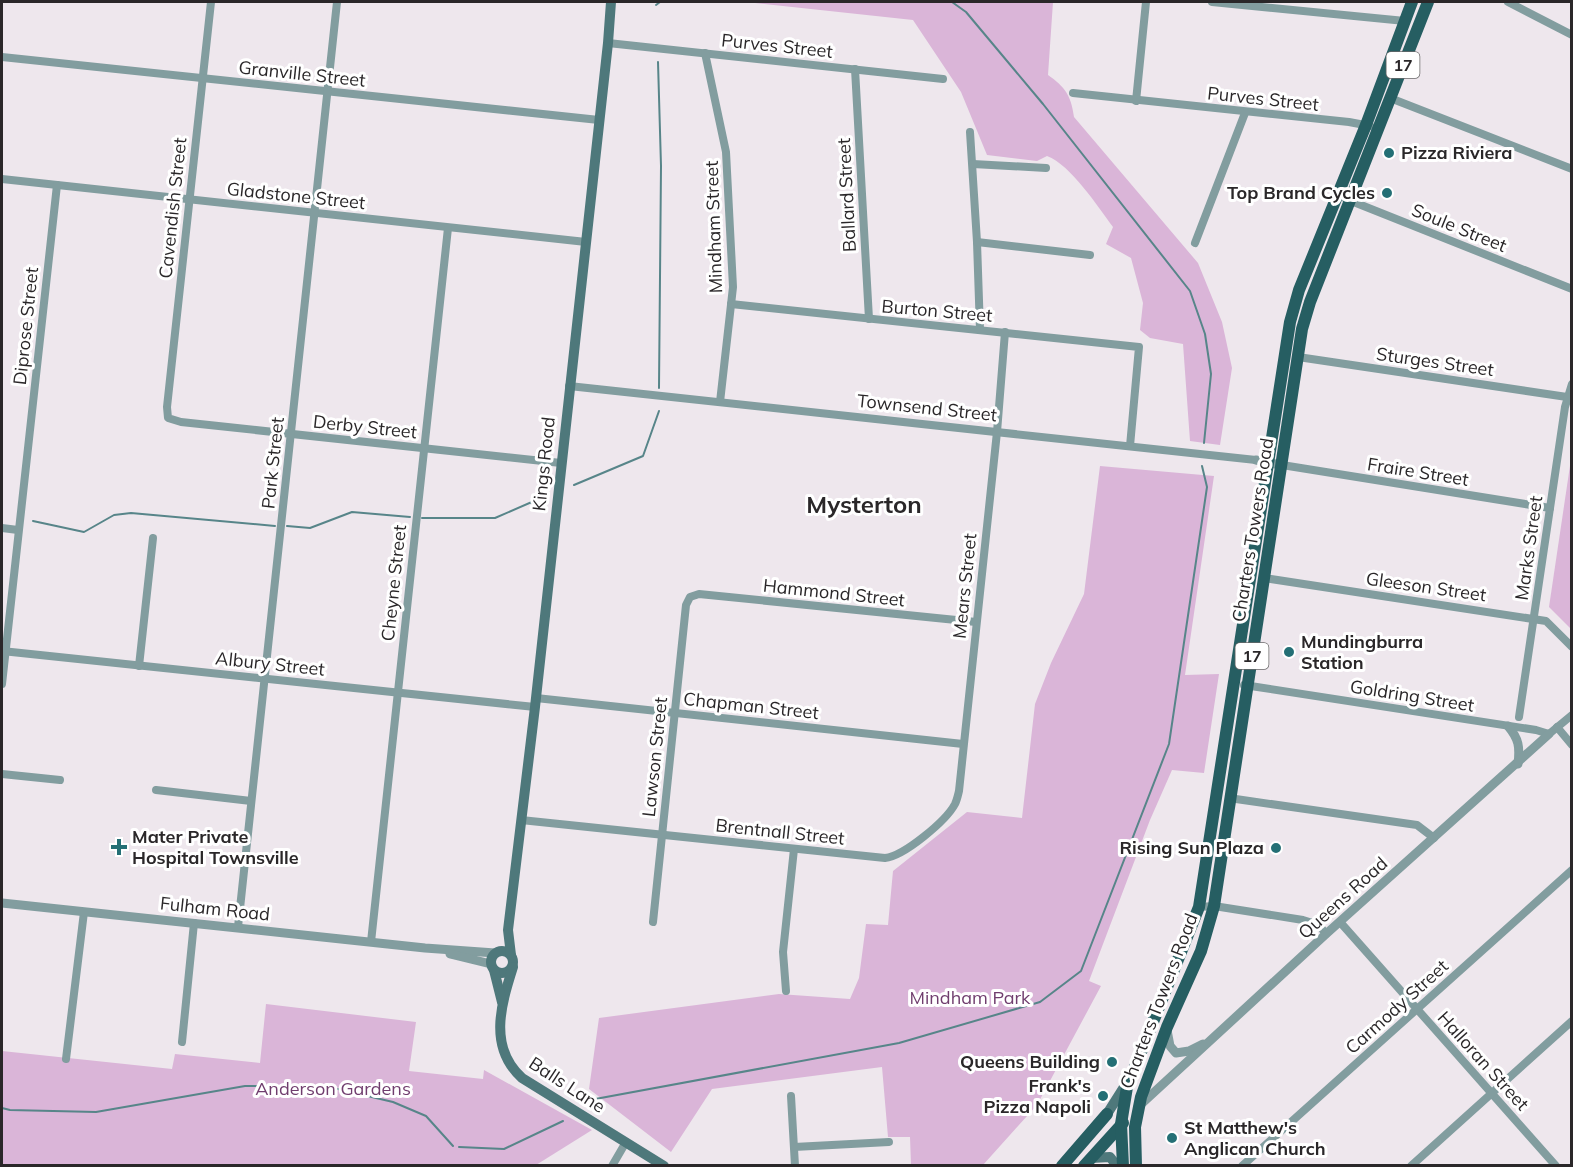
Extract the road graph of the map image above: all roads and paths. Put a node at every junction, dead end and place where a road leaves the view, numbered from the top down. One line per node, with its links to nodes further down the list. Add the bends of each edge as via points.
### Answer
1 (211, 2): 15 (street, Cavendish Street)
2 (337, 2): 17 (street, Park Street)
3 (611, 2): 11 (main road, Kings Road)
4 (1146, 2): 20 (street)
5 (1212, 2): 9 (street)
6 (1412, 2): 9 (main road, Charters Towers Road / 17)
7 (1428, 2): 19 (main road, Charters Towers Road / 17)
8 (1508, 2): 10 (street)
9 (1405, 21): 23 (main road, Charters Towers Road / 17)
10 (1572, 35)
11 (608, 43): 12 (street, Purves Street); 22 (main road, Kings Road)
12 (705, 53): 14 (street, Purves Street); 40 (street, Mindham Street, via 726,152 734,287)
13 (2, 57): 15 (street, Granville Street)
14 (855, 69): 16 (street, Purves Street); 41 (street, Ballard Street)
15 (203, 79): 17 (street, Granville Street); 31 (street, Cavendish Street)
16 (942, 79)
17 (327, 91): 22 (street, Granville Street); 33 (street, Park Street)
18 (1073, 93): 20 (street, Purves Street)
19 (1390, 98): 23 (main road, Charters Towers Road / 17); 27 (street)
20 (1136, 101): 21 (street, Purves Street)
21 (1245, 113): 23 (street, Purves Street); 37 (street)
22 (599, 120): 35 (main road, Kings Road)
23 (1371, 127): 30 (main road, Charters Towers Road / 17); 32 (main road, Charters Towers Road / 17)
24 (970, 132): 25 (street)
25 (973, 164): 26 (street); 36 (street)
26 (1046, 168)
27 (1572, 170)
28 (2, 179): 29 (street, Gladstone Street)
29 (57, 185): 31 (street, Gladstone Street); 60 (street, Diprose Street)
30 (1336, 196): 32 (street, Soule Street); 55 (main road, Charters Towers Road / 17, via 1290,322)
31 (189, 199): 33 (street, Gladstone Street); 50 (street, Cavendish Street)
32 (1350, 201): 39 (street, Soule Street); 44 (main road, Charters Towers Road / 17, via 1310,302)
33 (315, 213): 34 (street, Gladstone Street); 52 (street, Park Street)
34 (447, 228): 35 (street, Gladstone Street); 54 (street, Cheyne Street)
35 (586, 242): 46 (main road, Kings Road)
36 (977, 242): 38 (street); 42 (street)
37 (1195, 243)
38 (1090, 255)
39 (1572, 289)
40 (731, 304): 41 (street, Burton Street); 48 (street, Mindham Street)
41 (869, 319): 42 (street, Burton Street)
42 (980, 330): 43 (street, Burton Street)
43 (1005, 332): 51 (street, Mears Street); 53 (street, Burton Street, via 1139,347)
44 (1298, 357): 47 (street, Sturges Street); 57 (main road, Charters Towers Road / 17)
45 (1572, 384): 47 (street, Marks Street)
46 (569, 386): 48 (street, Townsend Street); 56 (main road, Kings Road)
47 (1567, 397): 49 (street, Marks Street)
48 (720, 402): 51 (street, Townsend Street)
49 (1568, 408): 58 (street, Marks Street)
50 (168, 418): 52 (street, Derby Street, via 182,423)
51 (997, 432): 53 (street, Townsend Street); 65 (street, Mears Street)
52 (291, 434): 54 (street, Derby Street); 69 (street, Park Street)
53 (1130, 446): 55 (street, Townsend Street)
54 (423, 449): 56 (street, Derby Street); 73 (street, Cheyne Street)
55 (1262, 461): 57 (street, Townsend Street); 71 (main road, Charters Towers Road / 17)
56 (561, 463): 74 (main road, Kings Road)
57 (1282, 465): 58 (street, Fraire Street); 62 (main road, Charters Towers Road / 17)
58 (1550, 508): 64 (street, Marks Street)
59 (2, 528): 60 (street)
60 (18, 530): 67 (street, Diprose Street)
61 (153, 538): 68 (street)
62 (1264, 578): 64 (street, Gleeson Street); 72 (main road, Charters Towers Road / 17)
63 (690, 597): 65 (street, Hammond Street, via 699,594); 75 (street, Lawson Street)
64 (1534, 618): 66 (street, Gleeson Street, via 1546,621); 77 (street, Marks Street)
65 (976, 622): 80 (street, Mears Street)
66 (1572, 647)
67 (3, 651): 68 (street, Albury Street); 70 (street, Diprose Street)
68 (139, 666): 69 (street, Albury Street)
69 (264, 679): 73 (street, Albury Street); 87 (street, Park Street)
70 (2, 684)
71 (1233, 684): 72 (street, Goldring Street); 95 (main road, Charters Towers Road / 17)
72 (1247, 686): 78 (street, Goldring Street); 86 (main road, Charters Towers Road / 17)
73 (397, 693): 74 (street, Albury Street); 103 (street, Cheyne Street)
74 (536, 702): 75 (street, Chapman Street); 88 (main road, Kings Road)
75 (675, 713): 80 (street, Chapman Street); 89 (street, Lawson Street)
76 (1572, 715): 79 (street, Queens Road)
77 (1519, 717)
78 (1508, 726): 79 (street, Goldring Street); 82 (street, via 1519,742)
79 (1553, 731): 81 (street); 82 (street, Queens Road)
80 (963, 744): 91 (street, Brentnall Street, via 954,805 901,854 885,858)
81 (1572, 745)
82 (1518, 764): 90 (street, Queens Road)
83 (2, 774): 84 (street)
84 (60, 780)
85 (156, 790): 87 (street)
86 (1229, 798): 90 (street, via 1417,825); 94 (main road, Charters Towers Road / 17)
87 (251, 801): 100 (street, Park Street)
88 (521, 820): 89 (street, Brentnall Street); 101 (main road, Kings Road)
89 (662, 834): 91 (street, Brentnall Street); 97 (street, Lawson Street)
90 (1434, 838): 98 (street, Queens Road)
91 (794, 849): 108 (street, via 783,952)
92 (1572, 870): 110 (street, Carmody Street)
93 (2, 903): 96 (street, Fulham Road)
94 (1214, 906): 95 (street); 102 (street, via 1303,920 1319,925); 112 (main road, Charters Towers Road / 17, via 1201,951)
95 (1198, 907): 116 (main road, Charters Towers Road / 17)
96 (84, 912): 99 (street, Fulham Road); 115 (street)
97 (653, 922)
98 (1340, 922): 102 (street, Queens Road); 110 (street, Halloran Street)
99 (195, 923): 100 (street, Fulham Road); 114 (street)
100 (238, 927): 103 (street, Fulham Road)
101 (508, 930): 105 (main road, Kings Road); 106 (main road, Kings Road)
102 (1326, 934): 113 (street, Queens Road)
103 (371, 942): 104 (street, Fulham Road)
104 (425, 948): 105 (street, Fulham Road); 107 (street, Fulham Road)
105 (497, 952): 106 (main road, via 508,952); 107 (main road, via 491,960)
106 (512, 961): 107 (main road, via 504,973); 109 (main road, Balls Lane)
107 (492, 967): 109 (main road, Balls Lane)
108 (786, 991)
109 (502, 1002): 122 (main road, Balls Lane, via 501,1048 511,1066 522,1078)
110 (1418, 1010): 117 (street, Halloran Street); 133 (street, Carmody Street)
111 (1572, 1022): 117 (street)
112 (1167, 1027): 113 (street, via 1170,1046 1179,1054); 119 (main road, Charters Towers Road / 17)
113 (1216, 1037): 119 (street, Queens Road)
114 (182, 1042)
115 (66, 1059)
116 (1130, 1076): 120 (main road); 121 (main road, 17)
117 (1491, 1094): 134 (street); 135 (street, Halloran Street)
118 (791, 1096): 124 (street)
119 (1138, 1107): 121 (main road); 132 (main road, 17)
120 (1107, 1114): 129 (main road)
121 (1121, 1125): 125 (main road); 131 (main road, 17)
122 (626, 1143): 126 (street); 127 (main road, Balls Lane)
123 (889, 1143): 124 (street)
124 (794, 1147): 128 (street)
125 (1088, 1162): 130 (main road, via 1106,1156)
126 (612, 1166)
127 (664, 1166)
128 (795, 1166)
129 (1062, 1166)
130 (1116, 1166)
131 (1123, 1166)
132 (1136, 1166)
133 (1242, 1166)
134 (1411, 1166)
135 (1556, 1166)

